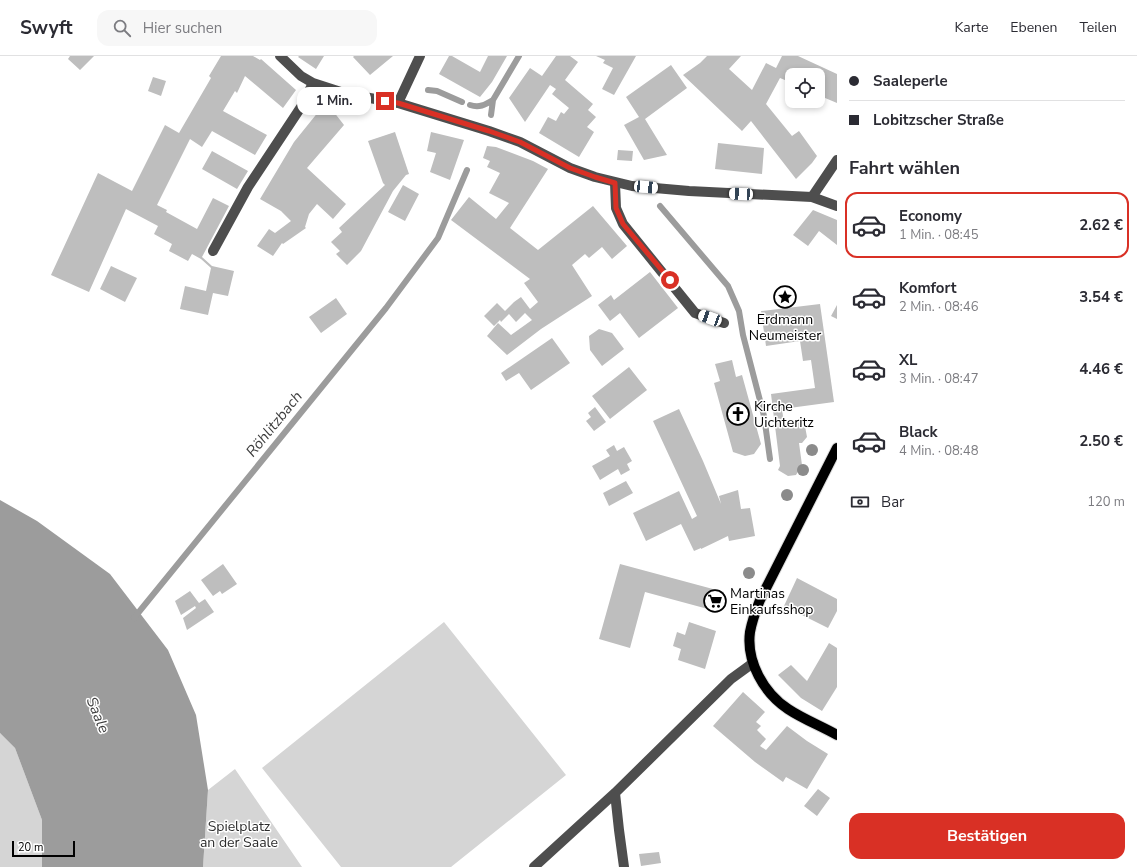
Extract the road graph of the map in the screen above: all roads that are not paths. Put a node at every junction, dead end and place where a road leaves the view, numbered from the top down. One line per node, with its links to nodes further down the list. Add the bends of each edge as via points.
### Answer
1 (280, 56): 3 (street, via 301,76)
2 (420, 56): 4 (street)
3 (313, 83): 4 (street, via 347,94); 9 (street, via 303,104 248,187)
4 (398, 103): 6 (street, via 520,142 570,168)
5 (837, 160): 7 (street)
6 (615, 183): 7 (street, via 689,191); 10 (street, via 616,208 623,224 695,312)
7 (812, 197): 8 (street)
8 (837, 206)
9 (213, 251)
10 (724, 323)
11 (836, 451): 12 (main road, via 754,615 750,633)
12 (753, 663): 13 (main road, via 767,690 776,700); 14 (street, via 730,680)
13 (837, 735)
14 (615, 793): 15 (street); 16 (street)
15 (534, 867)
16 (624, 867)

